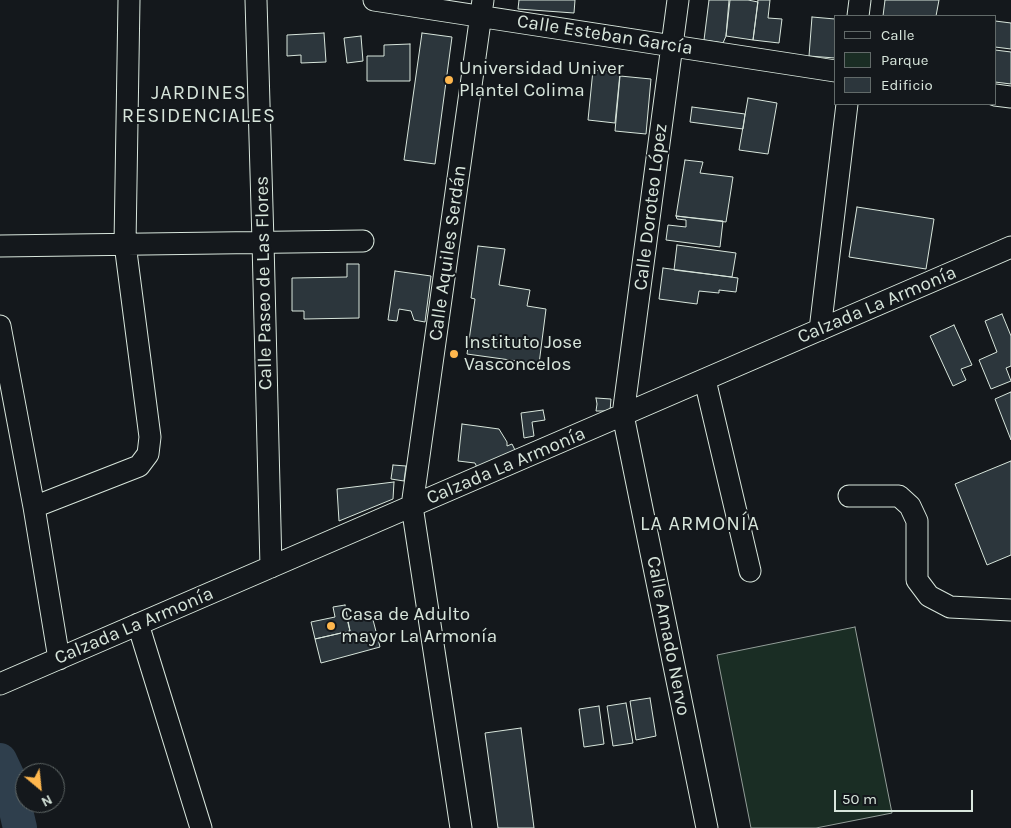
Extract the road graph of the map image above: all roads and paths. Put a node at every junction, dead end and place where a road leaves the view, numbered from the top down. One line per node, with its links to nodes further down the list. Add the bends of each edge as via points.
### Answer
1 (129, 0): 15 (street)
2 (256, 0): 14 (street, Calle Paseo de Las Flores)
3 (374, 0): 6 (street, Calle Esteban García)
4 (678, 0): 8 (street, Calle Doroteo López)
5 (860, 0): 7 (street)
6 (482, 8): 8 (street, Calle Esteban García); 23 (street, Calle Aquiles Serdán)
7 (858, 15)
8 (672, 45): 9 (street, Calle Esteban García); 21 (street, Calle Doroteo López)
9 (834, 71)
10 (996, 95): 11 (street)
11 (1011, 98)
12 (847, 105): 19 (street)
13 (363, 241): 14 (street)
14 (263, 242): 15 (street); 25 (street, Calle Paseo de Las Flores)
15 (125, 244): 16 (street); 24 (street, via 150,437 148,454 138,466)
16 (0, 246)
17 (1011, 247): 19 (street, Calzada La Armonía)
18 (0, 326): 24 (street)
19 (820, 330): 20 (street, Calzada La Armonía)
20 (704, 380): 21 (street, Calzada La Armonía); 26 (street)
21 (624, 415): 23 (street, Calzada La Armonía); 33 (street, Calle Amado Nervo)
22 (849, 496): 27 (street, via 899,496 910,506 916,521 917,580 929,596 950,607)
23 (412, 506): 25 (street, Calzada La Armonía); 32 (street, Calle Aquiles Serdán)
24 (34, 507): 29 (street)
25 (271, 567): 28 (street, Calzada La Armonía)
26 (750, 571)
27 (1011, 610)
28 (138, 624): 29 (street, Calzada La Armonía); 31 (street)
29 (59, 659): 30 (street, Calzada La Armonía)
30 (0, 684)
31 (201, 828)
32 (461, 828)
33 (707, 828)

